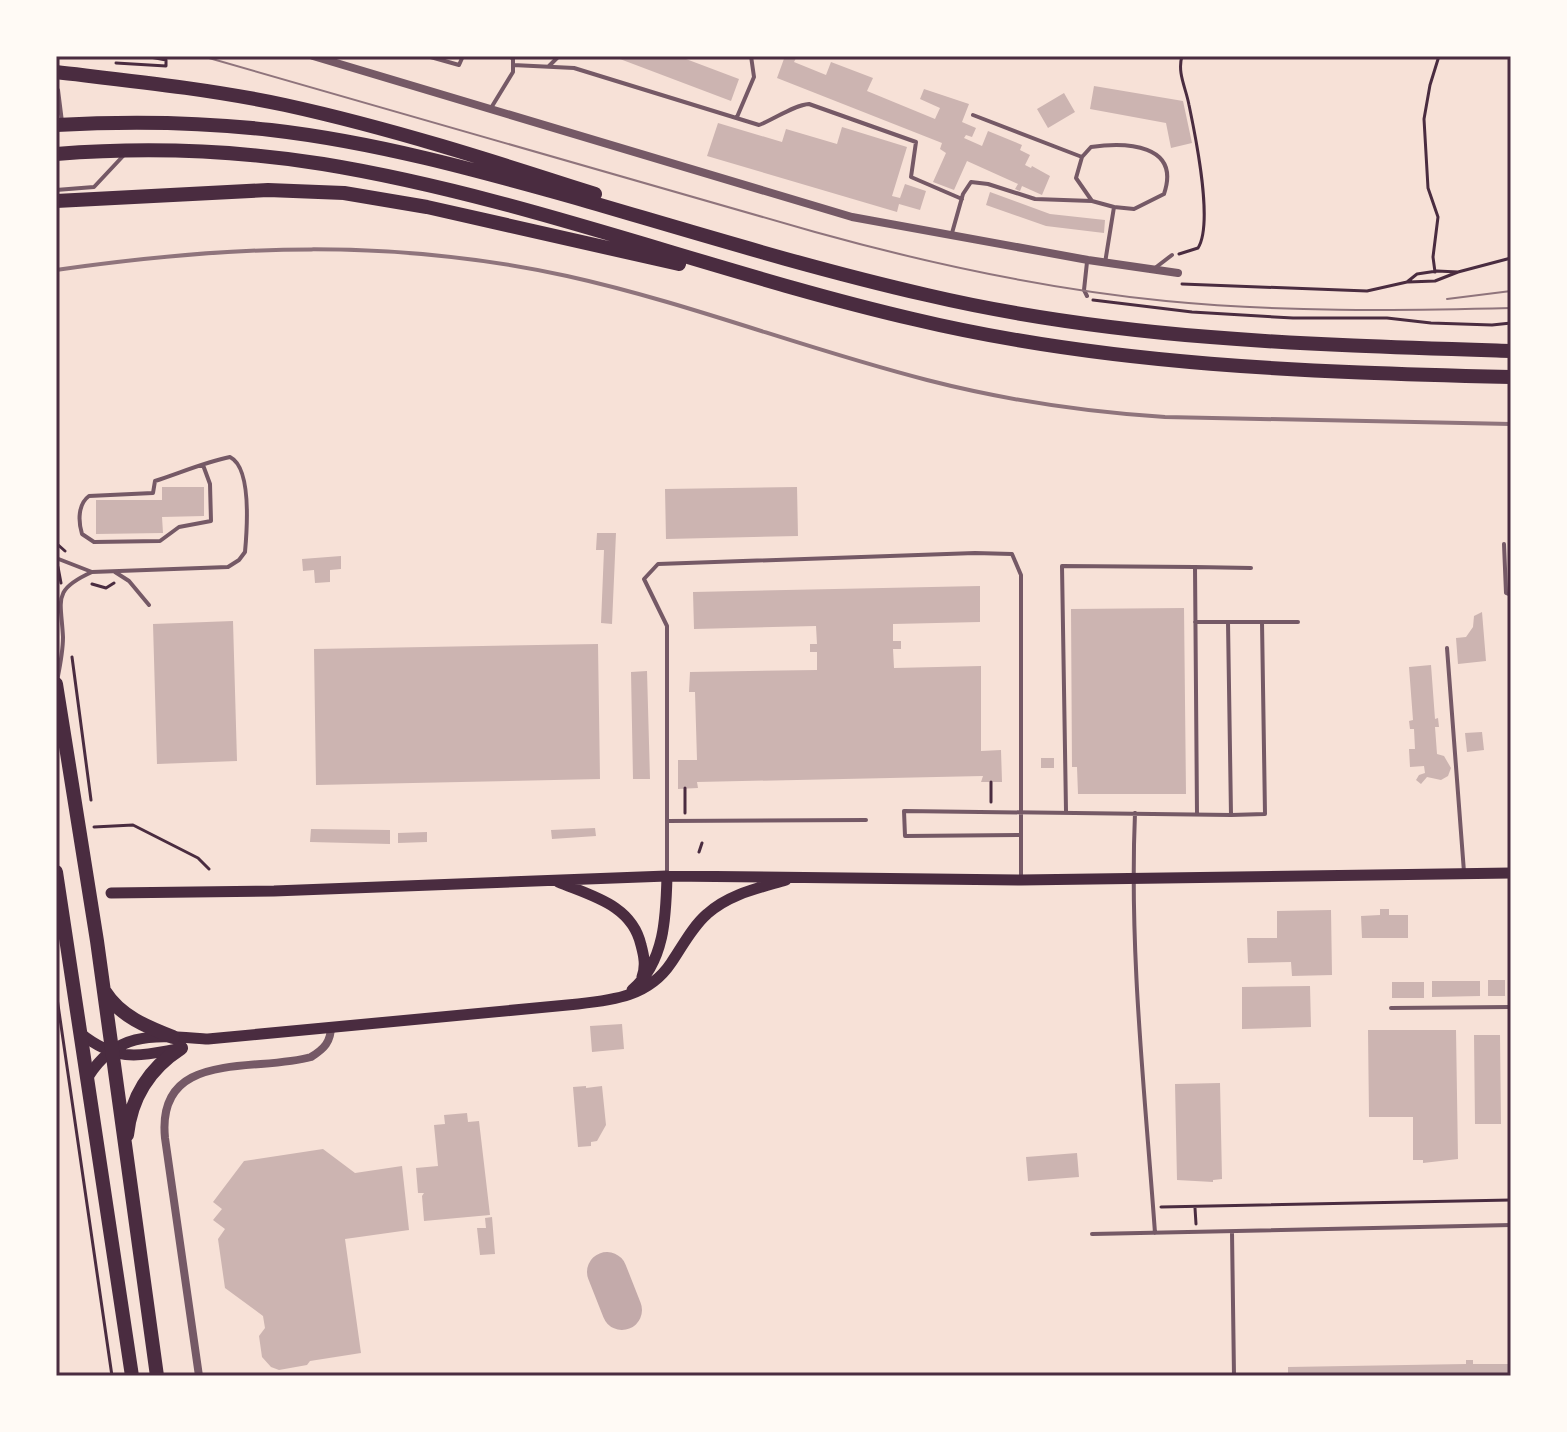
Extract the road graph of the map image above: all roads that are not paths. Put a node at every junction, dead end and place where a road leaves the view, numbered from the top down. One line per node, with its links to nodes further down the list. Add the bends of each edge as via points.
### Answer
1 (313, 56): 11 (street)
2 (427, 56): 3 (lane, via 459,65)
3 (463, 56)
4 (510, 56): 7 (lane)
5 (559, 56): 8 (lane)
6 (751, 56): 13 (lane, via 754,77)
7 (513, 65): 8 (lane); 11 (lane)
8 (549, 66): 13 (lane, via 593,72)
9 (56, 72): 23 (highway, via 326,115 497,162)
10 (58, 90): 14 (lane)
11 (491, 108): 24 (street, via 852,217)
12 (973, 115): 17 (lane)
13 (737, 117): 19 (lane, via 759,125 809,104 916,142 911,177)
14 (59, 125): 23 (highway, via 207,125 325,138 427,158)
15 (129, 150): 16 (highway); 18 (lane, via 94,187); 30 (highway, via 279,158 408,181)
16 (56, 154)
17 (1082, 157): 21 (lane, via 1076,178); 22 (lane, via 1091,147 1108,144 1153,152 1166,162 1169,179 1164,194 1134,209)
18 (56, 190)
19 (962, 199): 21 (lane, via 971,182 1035,199); 24 (lane)
20 (56, 201): 30 (highway, via 268,190 344,193)
21 (1092, 201): 22 (lane)
22 (1114, 207): 27 (lane)
23 (669, 225): 32 (highway, via 926,295 1043,319 1189,336)
24 (951, 235): 26 (street)
25 (1172, 255): 28 (lane)
26 (1088, 260): 27 (street); 31 (lane)
27 (1105, 263): 28 (street)
28 (1153, 270): 29 (street)
29 (1178, 273)
30 (754, 277): 33 (highway, via 1038,346 1265,369)
31 (1087, 296)
32 (1511, 351)
33 (1511, 377)
34 (203, 465): 34 (lane, via 210,484 211,521 179,527 160,541 94,542 82,534 80,509 89,496 153,493 155,481); 39 (lane, via 230,457 242,469 246,542 239,560 228,567)
35 (1504, 544): 41 (lane, via 1506,593)
36 (56, 558): 40 (lane)
37 (1195, 567): 38 (lane); 43 (lane); 50 (lane, via 1062,566)
38 (1251, 568)
39 (113, 571): 40 (lane); 42 (lane)
40 (92, 572): 48 (lane, via 74,580 60,596 62,648)
41 (1511, 595)
42 (149, 605)
43 (1195, 622): 44 (lane); 52 (lane)
44 (1228, 622): 45 (lane); 53 (lane)
45 (1262, 622): 46 (lane); 53 (lane, via 1265,814)
46 (1298, 622)
47 (1447, 648): 59 (lane)
48 (56, 685): 67 (highway)
49 (1020, 811): 50 (lane); 55 (lane, via 1021,575 1012,554 975,553 658,564 644,579 667,626); 56 (lane); 56 (lane, via 904,811 905,836)
50 (1066, 812): 51 (lane)
51 (1135, 813): 52 (lane); 62 (lane)
52 (1197, 814): 53 (lane)
53 (1231, 815)
54 (866, 820): 55 (lane)
55 (667, 821): 60 (lane)
56 (1020, 835): 63 (lane)
57 (56, 872): 72 (highway)
58 (1511, 873): 59 (main road)
59 (1464, 874): 62 (main road)
60 (667, 876): 61 (main road); 64 (main road); 66 (main road, via 659,949)
61 (798, 876): 63 (main road); 68 (main road, via 716,906 658,979 627,997)
62 (1132, 878): 63 (main road); 79 (lane)
63 (1021, 880)
64 (553, 881): 65 (main road); 66 (main road, via 604,901 631,920 644,958)
65 (111, 893)
66 (640, 983): 68 (main road)
67 (103, 988): 73 (highway, via 134,1019); 74 (highway)
68 (602, 1001): 71 (main road)
69 (1511, 1007): 70 (lane)
70 (1391, 1008)
71 (331, 1026): 73 (main road); 83 (street, via 328,1042 311,1057 199,1073 173,1093 167,1107 165,1138)
72 (80, 1033): 74 (main road); 75 (highway)
73 (177, 1042): 74 (main road, via 130,1057); 76 (highway, via 137,1096)
74 (111, 1050): 75 (main road); 76 (highway)
75 (88, 1077): 81 (highway)
76 (125, 1155): 82 (highway)
77 (1511, 1225): 78 (lane)
78 (1232, 1232): 79 (lane); 84 (lane)
79 (1155, 1233): 80 (lane)
80 (1092, 1234)
81 (132, 1376)
82 (157, 1376)
83 (199, 1376)
84 (1234, 1376)

